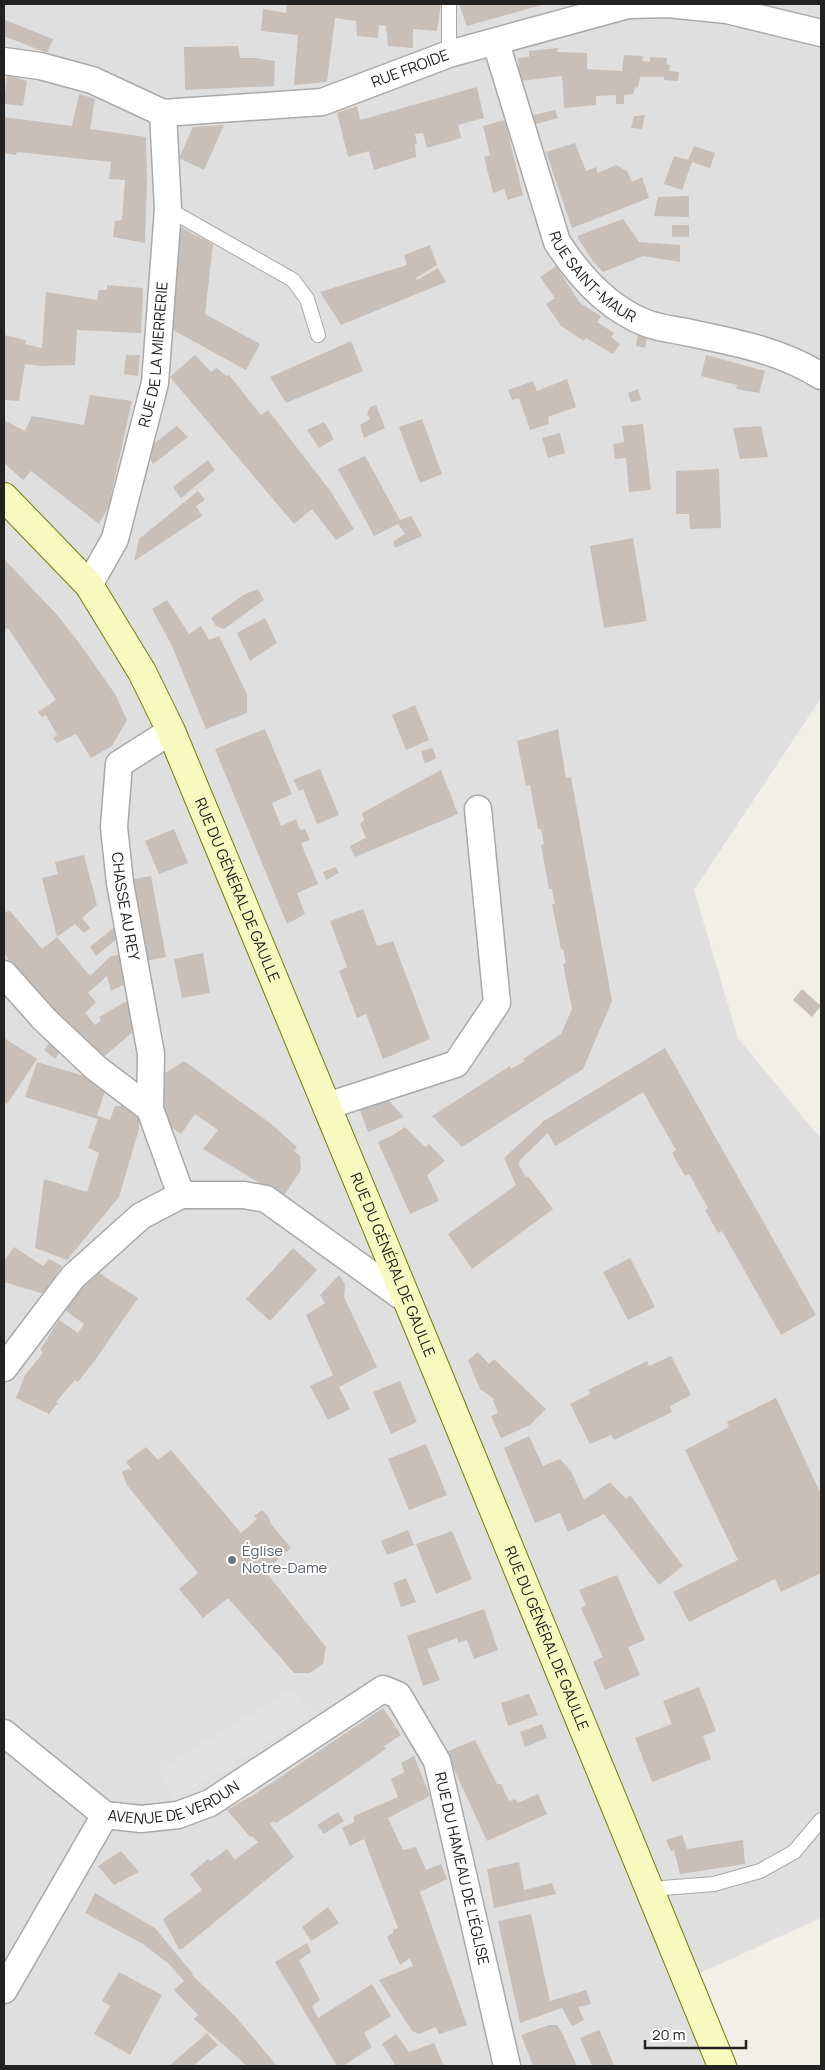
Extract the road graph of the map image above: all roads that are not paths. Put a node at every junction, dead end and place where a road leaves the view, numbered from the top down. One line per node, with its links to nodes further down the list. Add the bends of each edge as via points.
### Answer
1 (449, 4): 4 (lane)
2 (821, 33): 3 (street, RUE FROIDE, via 727,10 668,4 628,5)
3 (496, 43): 4 (street, RUE FROIDE); 9 (street, RUE SAINT-MAUR, via 557,242 593,290 621,311 647,324 748,345 805,366)
4 (450, 54): 6 (street, RUE FROIDE, via 322,102)
5 (4, 61): 6 (street, RUE FROIDE, via 40,66 92,80)
6 (163, 113): 7 (street, RUE DE LA MIERRERIE)
7 (168, 209): 8 (lane, via 293,280 307,299); 11 (street, RUE DE LA MIERRERIE, via 155,383 115,540)
8 (318, 334)
9 (821, 376)
10 (4, 497): 11 (main road, RUE DU GÉNÉRAL DE GAULLE)
11 (89, 585): 12 (main road, RUE DU GÉNÉRAL DE GAULLE, via 142,672)
12 (171, 731): 15 (main road, RUE DU GÉNÉRAL DE GAULLE); 16 (street, CHASSE AU REY, via 119,764 114,826 120,883 151,1054)
13 (478, 808): 15 (street, via 497,1003 456,1064)
14 (4, 974): 16 (street, via 44,1019 96,1068)
15 (327, 1106): 18 (main road, RUE DU GÉNÉRAL DE GAULLE)
16 (150, 1109): 17 (street)
17 (181, 1195): 18 (street, via 244,1195 266,1199); 19 (street, via 141,1216 73,1277)
18 (408, 1301): 24 (main road, RUE DU GÉNÉRAL DE GAULLE)
19 (4, 1368)
20 (383, 1689): 22 (street, AVENUE DE VERDUN, via 210,1803 178,1815 141,1819); 26 (street, RUE DU HAMEAU DE L'ÉGLISE, via 398,1695 437,1761)
21 (4, 1733): 22 (street)
22 (105, 1815): 25 (street, AVENUE DE VERDUN)
23 (821, 1820): 24 (lane, via 794,1852 760,1871 714,1884)
24 (650, 1889): 27 (main road, RUE DU GÉNÉRAL DE GAULLE)
25 (4, 1990)
26 (507, 2066)
27 (722, 2066)

